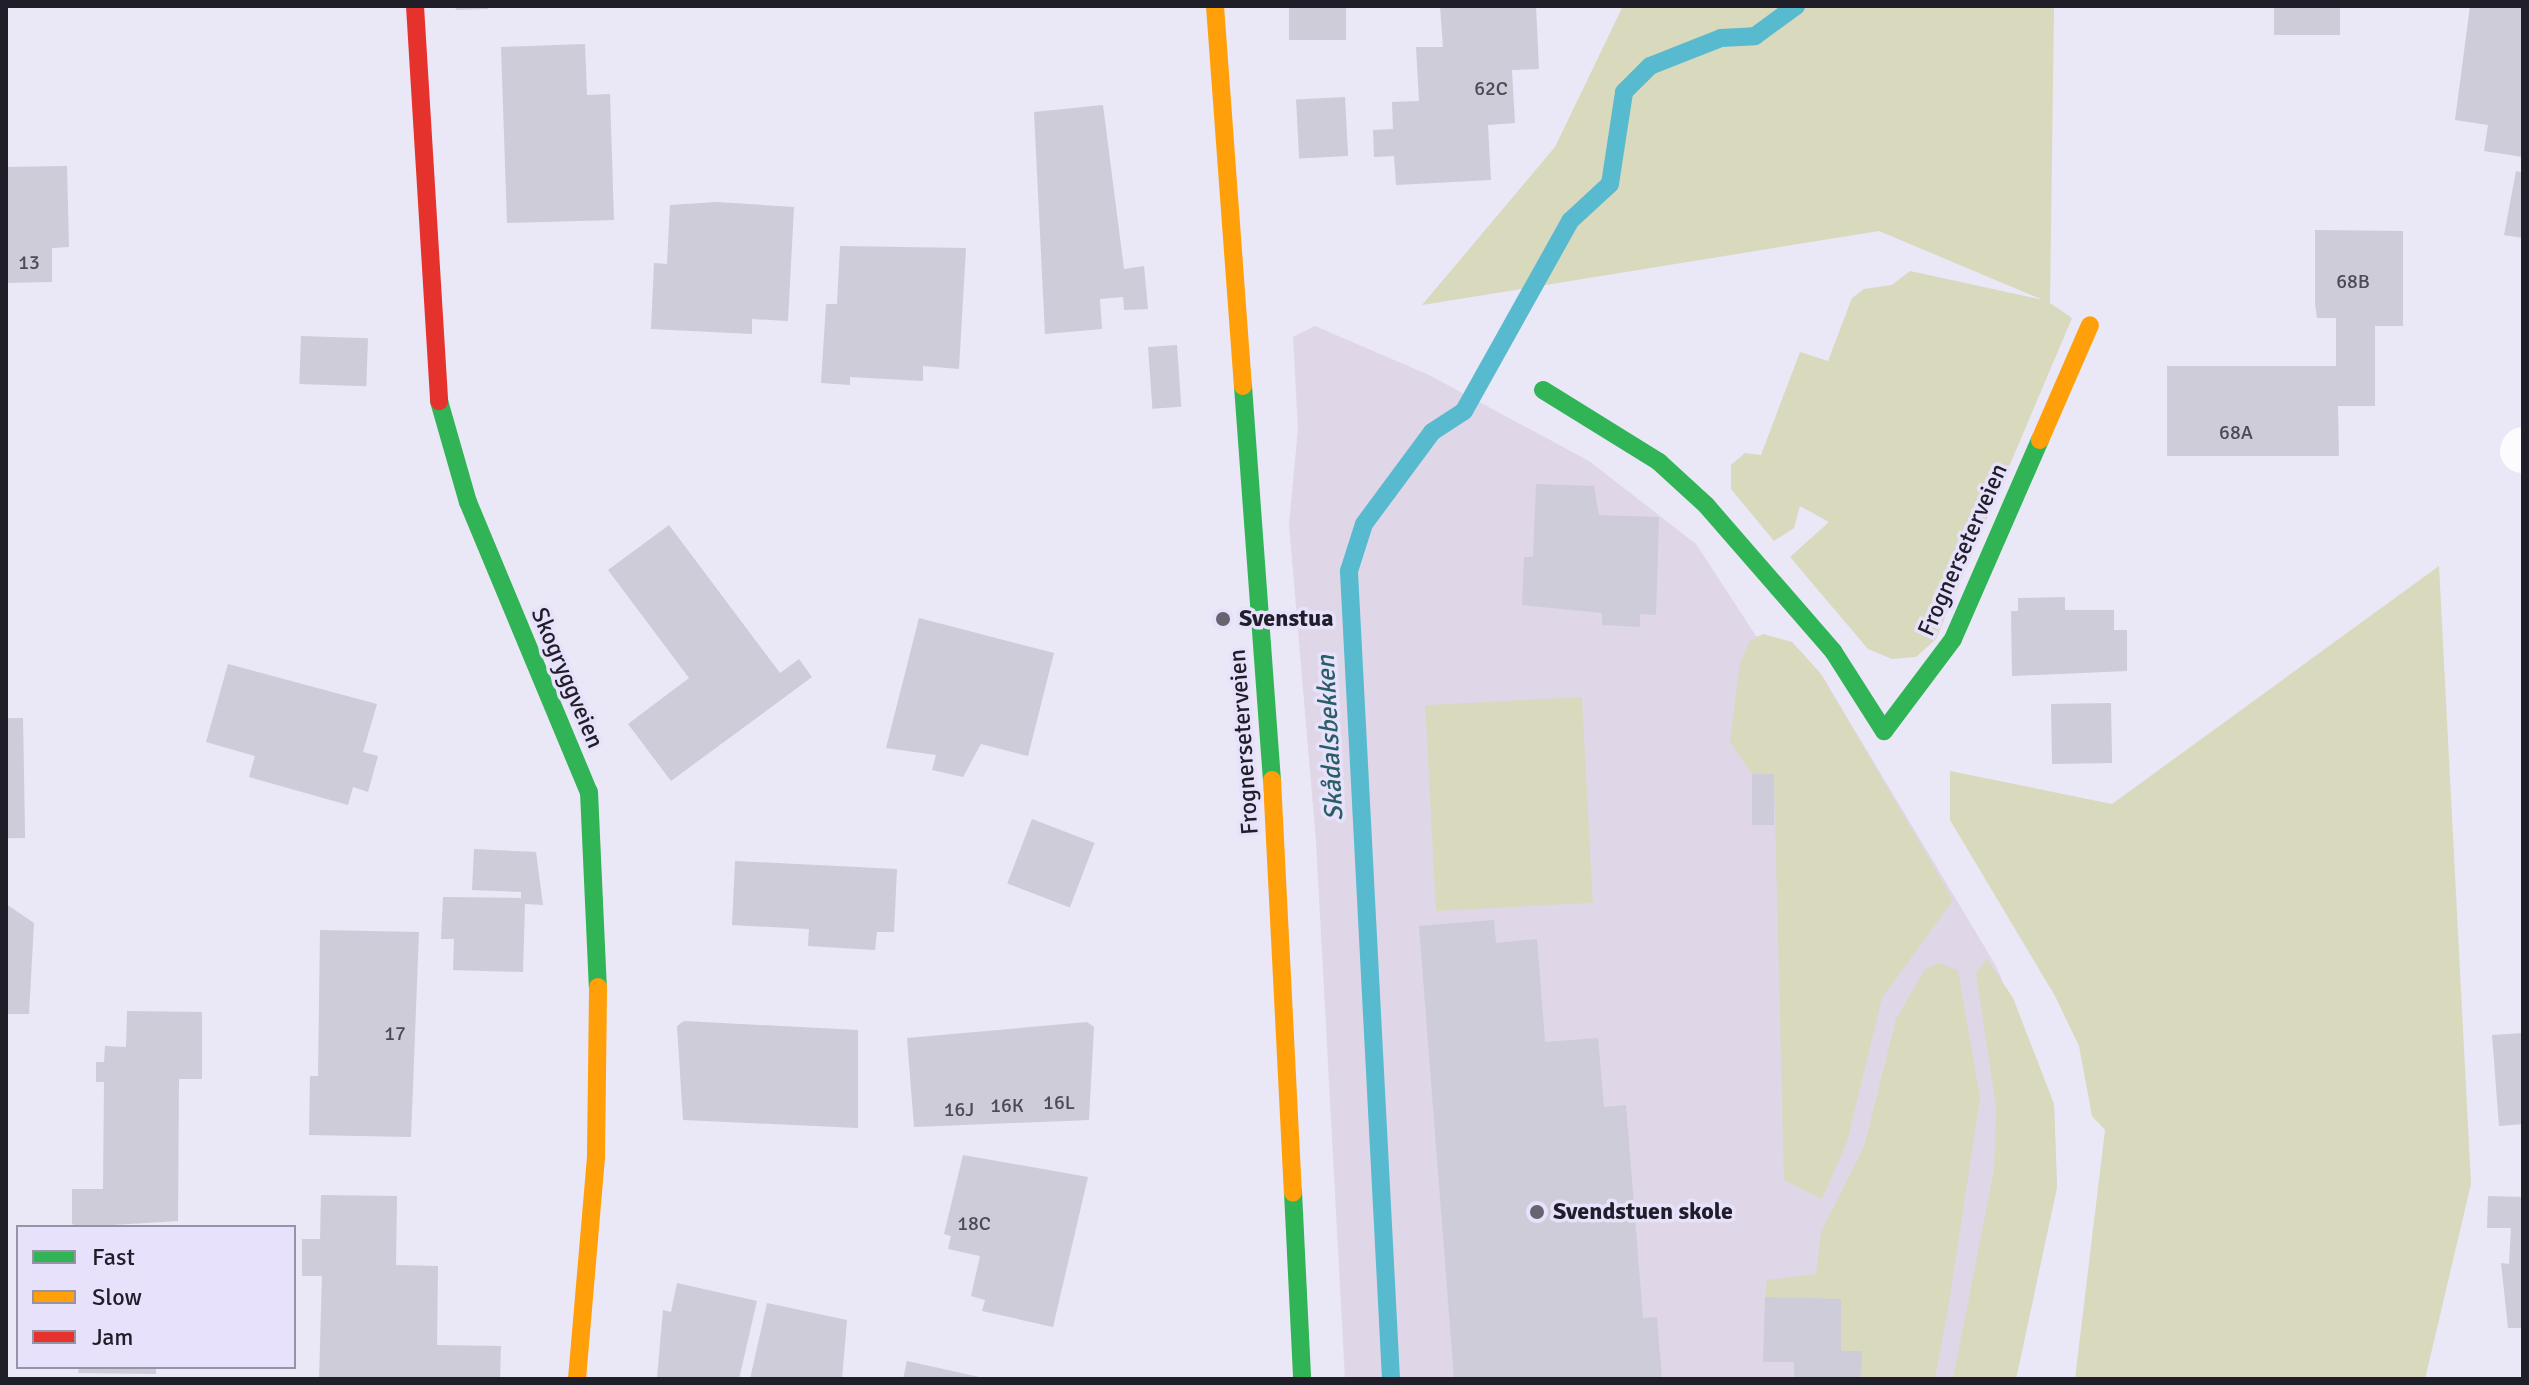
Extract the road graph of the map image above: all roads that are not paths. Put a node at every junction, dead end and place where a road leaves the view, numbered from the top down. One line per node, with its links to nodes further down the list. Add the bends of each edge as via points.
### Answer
1 (415, 6): 5 (street, Skogryggveien, via 440,411 468,502 589,792 599,910 596,1156)
2 (1215, 6): 6 (street, Frognerseterveien, via 1273,795)
3 (2090, 325): 4 (street, Frognerseterveien, via 1953,639 1884,731 1833,651 1706,505 1659,462)
4 (1543, 390)
5 (577, 1379)
6 (1302, 1379)

